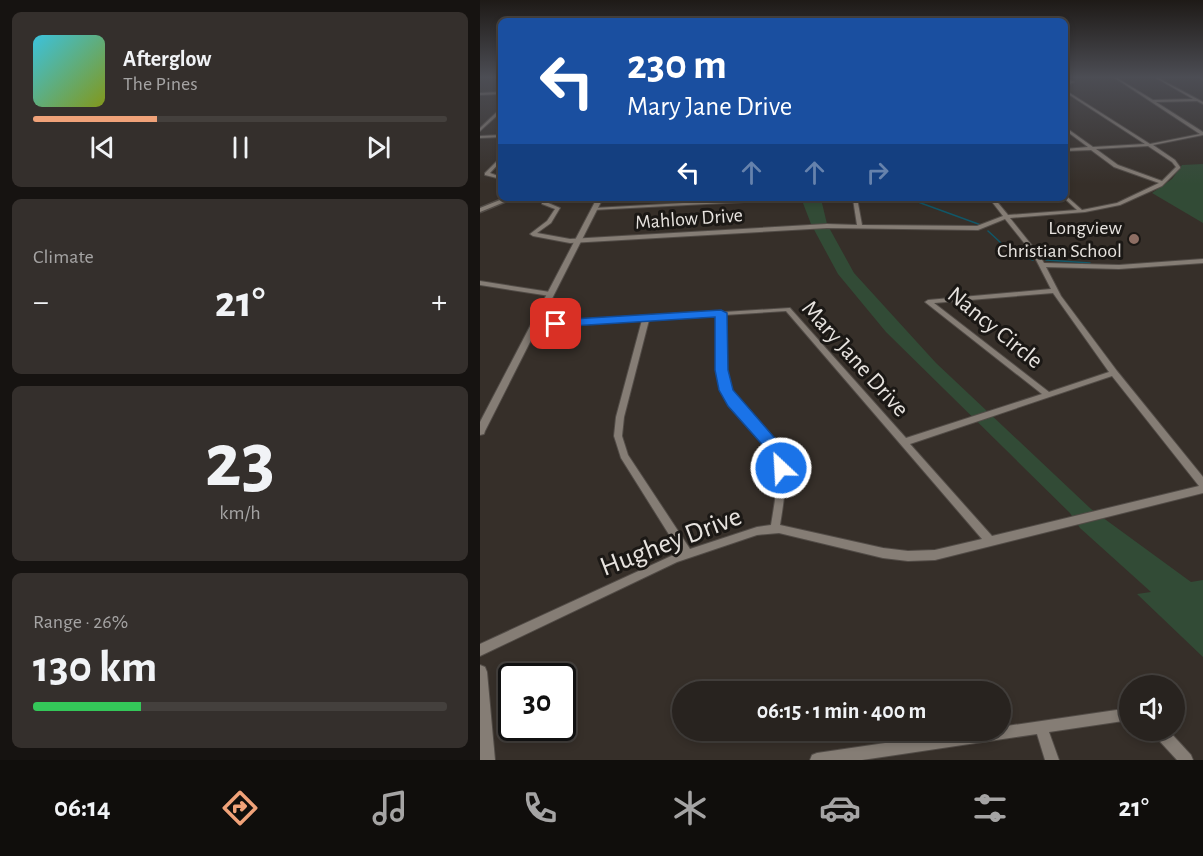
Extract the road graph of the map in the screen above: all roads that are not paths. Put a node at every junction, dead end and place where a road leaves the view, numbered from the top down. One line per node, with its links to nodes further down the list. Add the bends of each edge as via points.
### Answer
1 (497, 113): 4 (street)
2 (1100, 113): 9 (street)
3 (1172, 113): 6 (street)
4 (480, 130)
5 (1068, 130): 10 (street)
6 (1203, 134): 9 (street)
7 (480, 136): 8 (street)
8 (498, 136)
9 (1149, 145): 10 (street); 14 (street, via 1178,166)
10 (1092, 149): 11 (street); 14 (street, via 1118,168)
11 (1068, 150)
12 (498, 162): 13 (street, via 487,174)
13 (498, 177)
14 (1163, 183): 24 (street, Mahlow Drive, via 1118,204)
15 (1068, 199): 24 (street)
16 (503, 201): 23 (main road)
17 (598, 201): 22 (street)
18 (744, 201): 22 (street)
19 (854, 201): 26 (street)
20 (993, 201): 25 (street)
21 (544, 203): 27 (street, Mahlow Drive, via 558,208 533,234)
22 (594, 209): 27 (street)
23 (480, 210)
24 (1081, 211): 25 (street, Mahlow Drive)
25 (1006, 217): 26 (street, Mahlow Drive, via 975,228); 29 (street)
26 (860, 226): 27 (street, Mahlow Drive)
27 (577, 241): 32 (street)
28 (1203, 261): 29 (street, via 1119,267)
29 (1042, 265): 31 (street)
30 (480, 283): 32 (street)
31 (1054, 291): 36 (street); 37 (street, Nancy Circle, via 928,302)
32 (550, 294): 35 (street)
33 (721, 313): 34 (street, Mary Jane Drive); 39 (street, Mary Jane Drive, via 788,309); 42 (street, via 726,390 779,457 781,484)
34 (646, 318): 35 (street, Mary Jane Drive); 44 (street, via 618,436 624,456)
35 (534, 325): 38 (street)
36 (1114, 373): 37 (street); 40 (street)
37 (1047, 394): 39 (street)
38 (480, 431)
39 (905, 442): 43 (street, Mary Jane Drive)
40 (1203, 484)
41 (1203, 489): 43 (street, Hughey Drive)
42 (775, 528): 43 (street, Hughey Drive, via 901,555 935,555); 44 (street, Hughey Drive)
43 (991, 542)
44 (687, 553): 45 (street, Hughey Drive)
45 (480, 650)
46 (480, 672): 50 (street)
47 (1119, 716): 48 (street)
48 (1041, 727): 51 (street); 52 (street)
49 (1169, 741): 53 (street)
50 (487, 760)
51 (817, 760)
52 (1052, 760)
53 (1186, 760)

